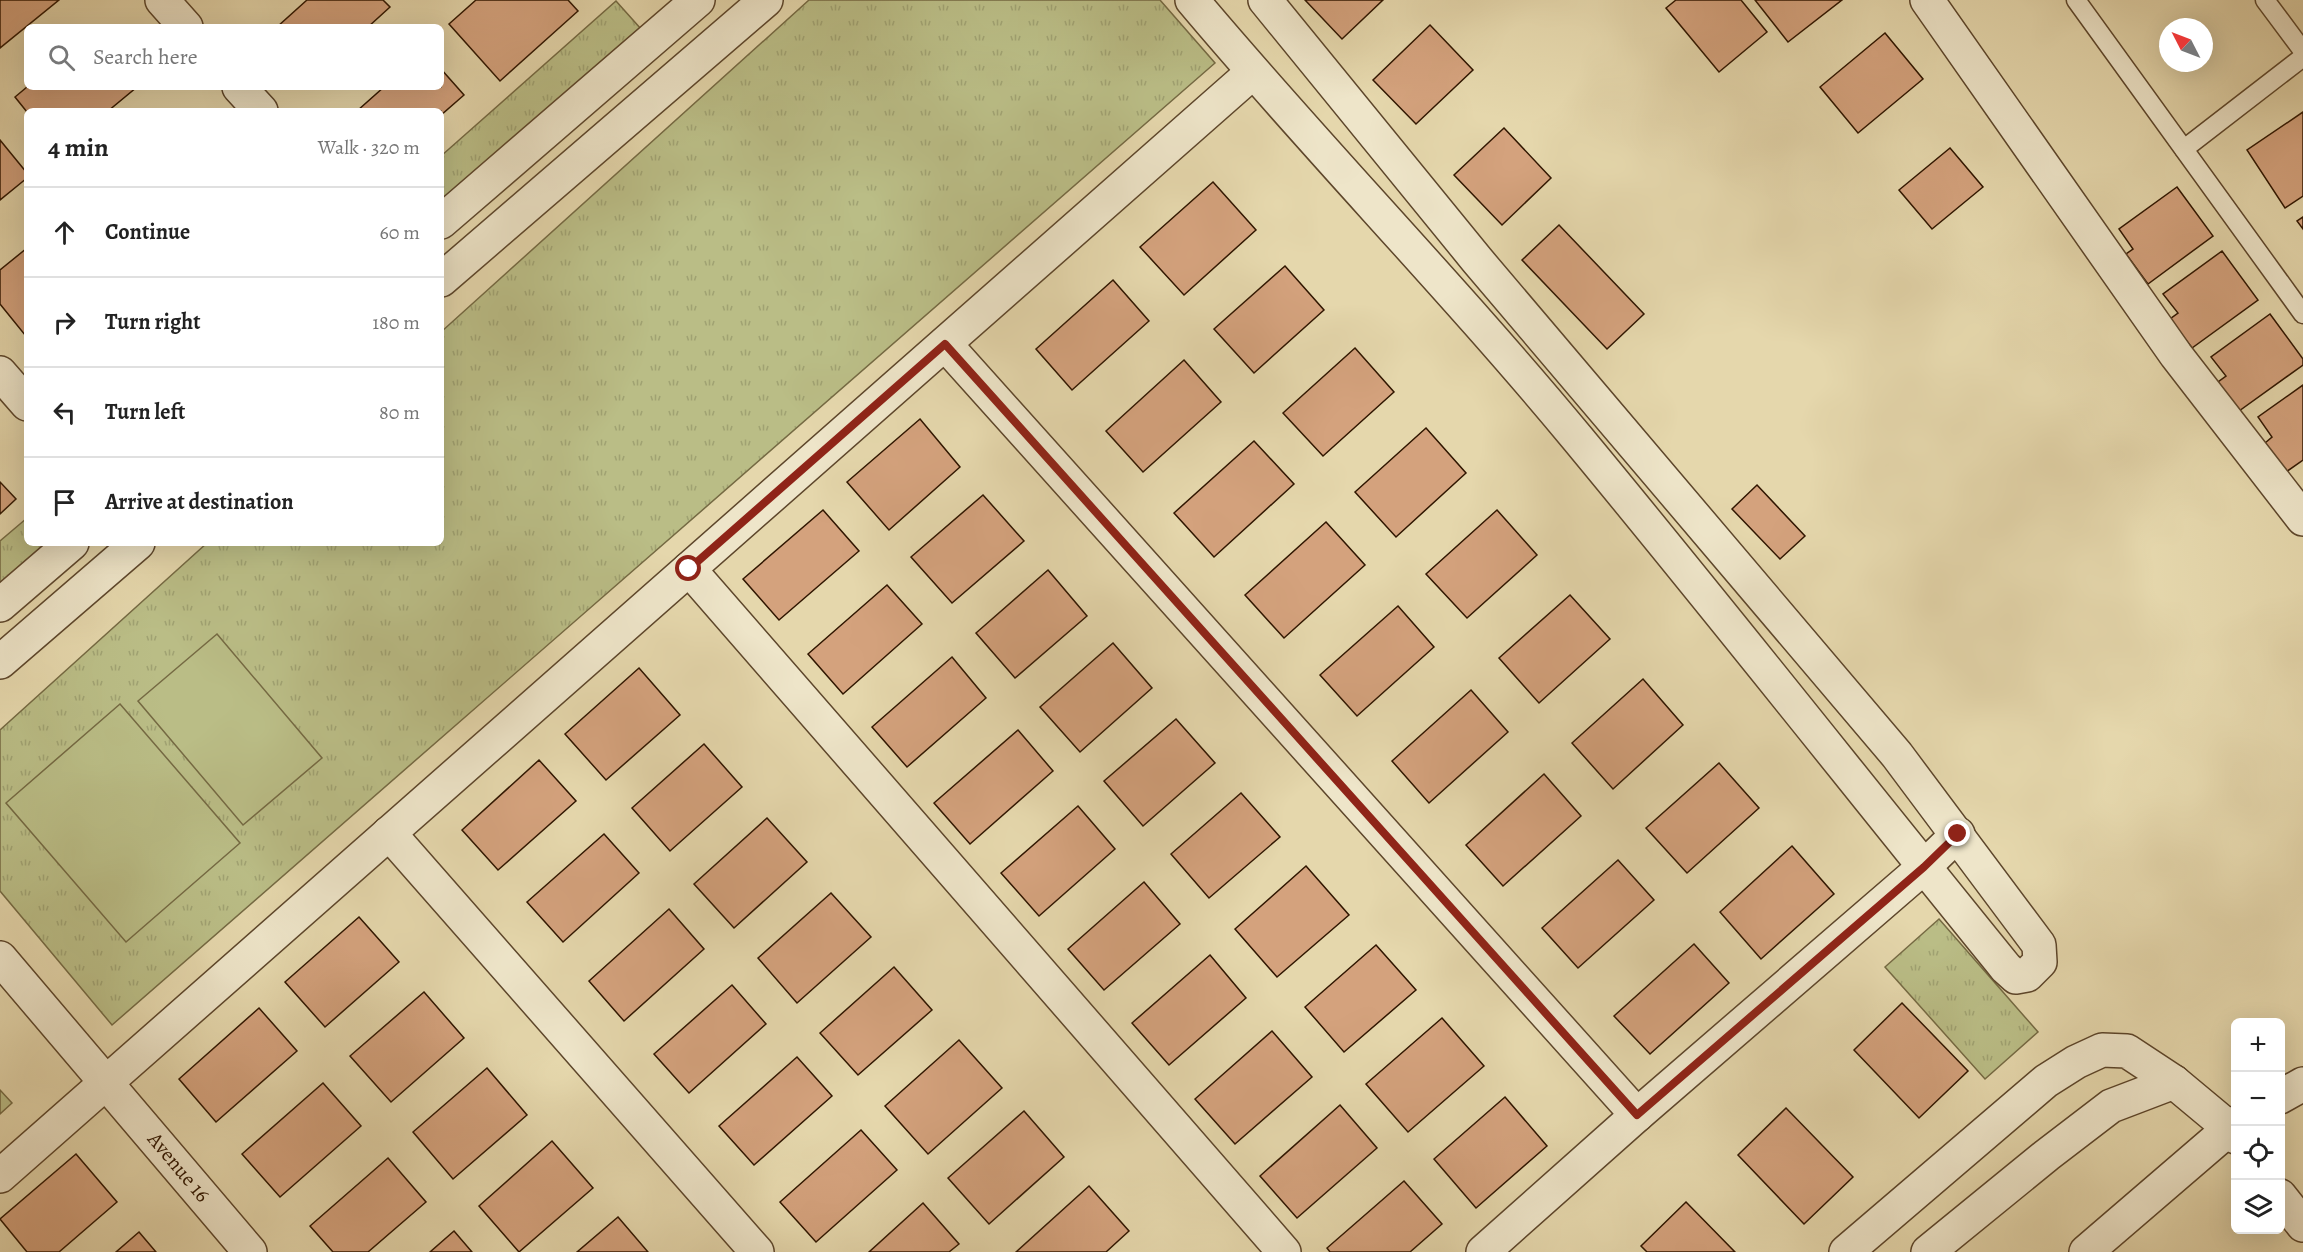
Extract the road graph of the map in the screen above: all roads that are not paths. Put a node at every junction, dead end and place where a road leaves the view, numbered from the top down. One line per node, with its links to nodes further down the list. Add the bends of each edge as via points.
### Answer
1 (162, 0): 9 (street)
2 (766, 0): 10 (street)
3 (1192, 0): 13 (street)
4 (1265, 0): 30 (street, via 1477,260 1897,755)
5 (1927, 0): 23 (street, via 2176,355)
6 (2076, 0): 16 (lane)
7 (2265, 0): 11 (lane)
8 (682, 5): 10 (street); 17 (street)
9 (183, 24)
10 (710, 46): 18 (street)
11 (2303, 51)
12 (2303, 57): 16 (lane)
13 (1253, 72): 20 (street); 31 (street, via 1442,280 1578,439)
14 (242, 90): 15 (street)
15 (258, 108)
16 (2184, 149): 19 (lane)
17 (444, 219)
18 (444, 277)
19 (2303, 314)
20 (945, 344): 26 (street); 37 (street)
21 (0, 373): 22 (street)
22 (24, 401)
23 (2303, 519)
24 (69, 546): 27 (street)
25 (135, 546): 28 (street)
26 (689, 569): 29 (street); 45 (street)
27 (0, 605)
28 (0, 662)
29 (388, 833): 33 (street); 44 (street)
30 (1958, 834): 31 (street); 31 (street, via 2039,945 2040,962 2027,975 2016,977 2006,968)
31 (1924, 867): 37 (street)
32 (0, 958): 33 (street, Avenue 16)
33 (107, 1082): 40 (street); 43 (street, Avenue 16)
34 (2174, 1082): 38 (street); 47 (street, via 2127,1051 2102,1050 2076,1062 2046,1081); 48 (street, via 2111,1106)
35 (2303, 1084): 36 (street)
36 (2285, 1094)
37 (1637, 1115): 46 (street)
38 (2231, 1127)
39 (2231, 1131): 49 (street)
40 (0, 1176)
41 (2285, 1202): 42 (street)
42 (2303, 1225)
43 (250, 1252)
44 (757, 1252)
45 (1284, 1252)
46 (1483, 1252)
47 (1846, 1252)
48 (1928, 1252)
49 (2086, 1252)

